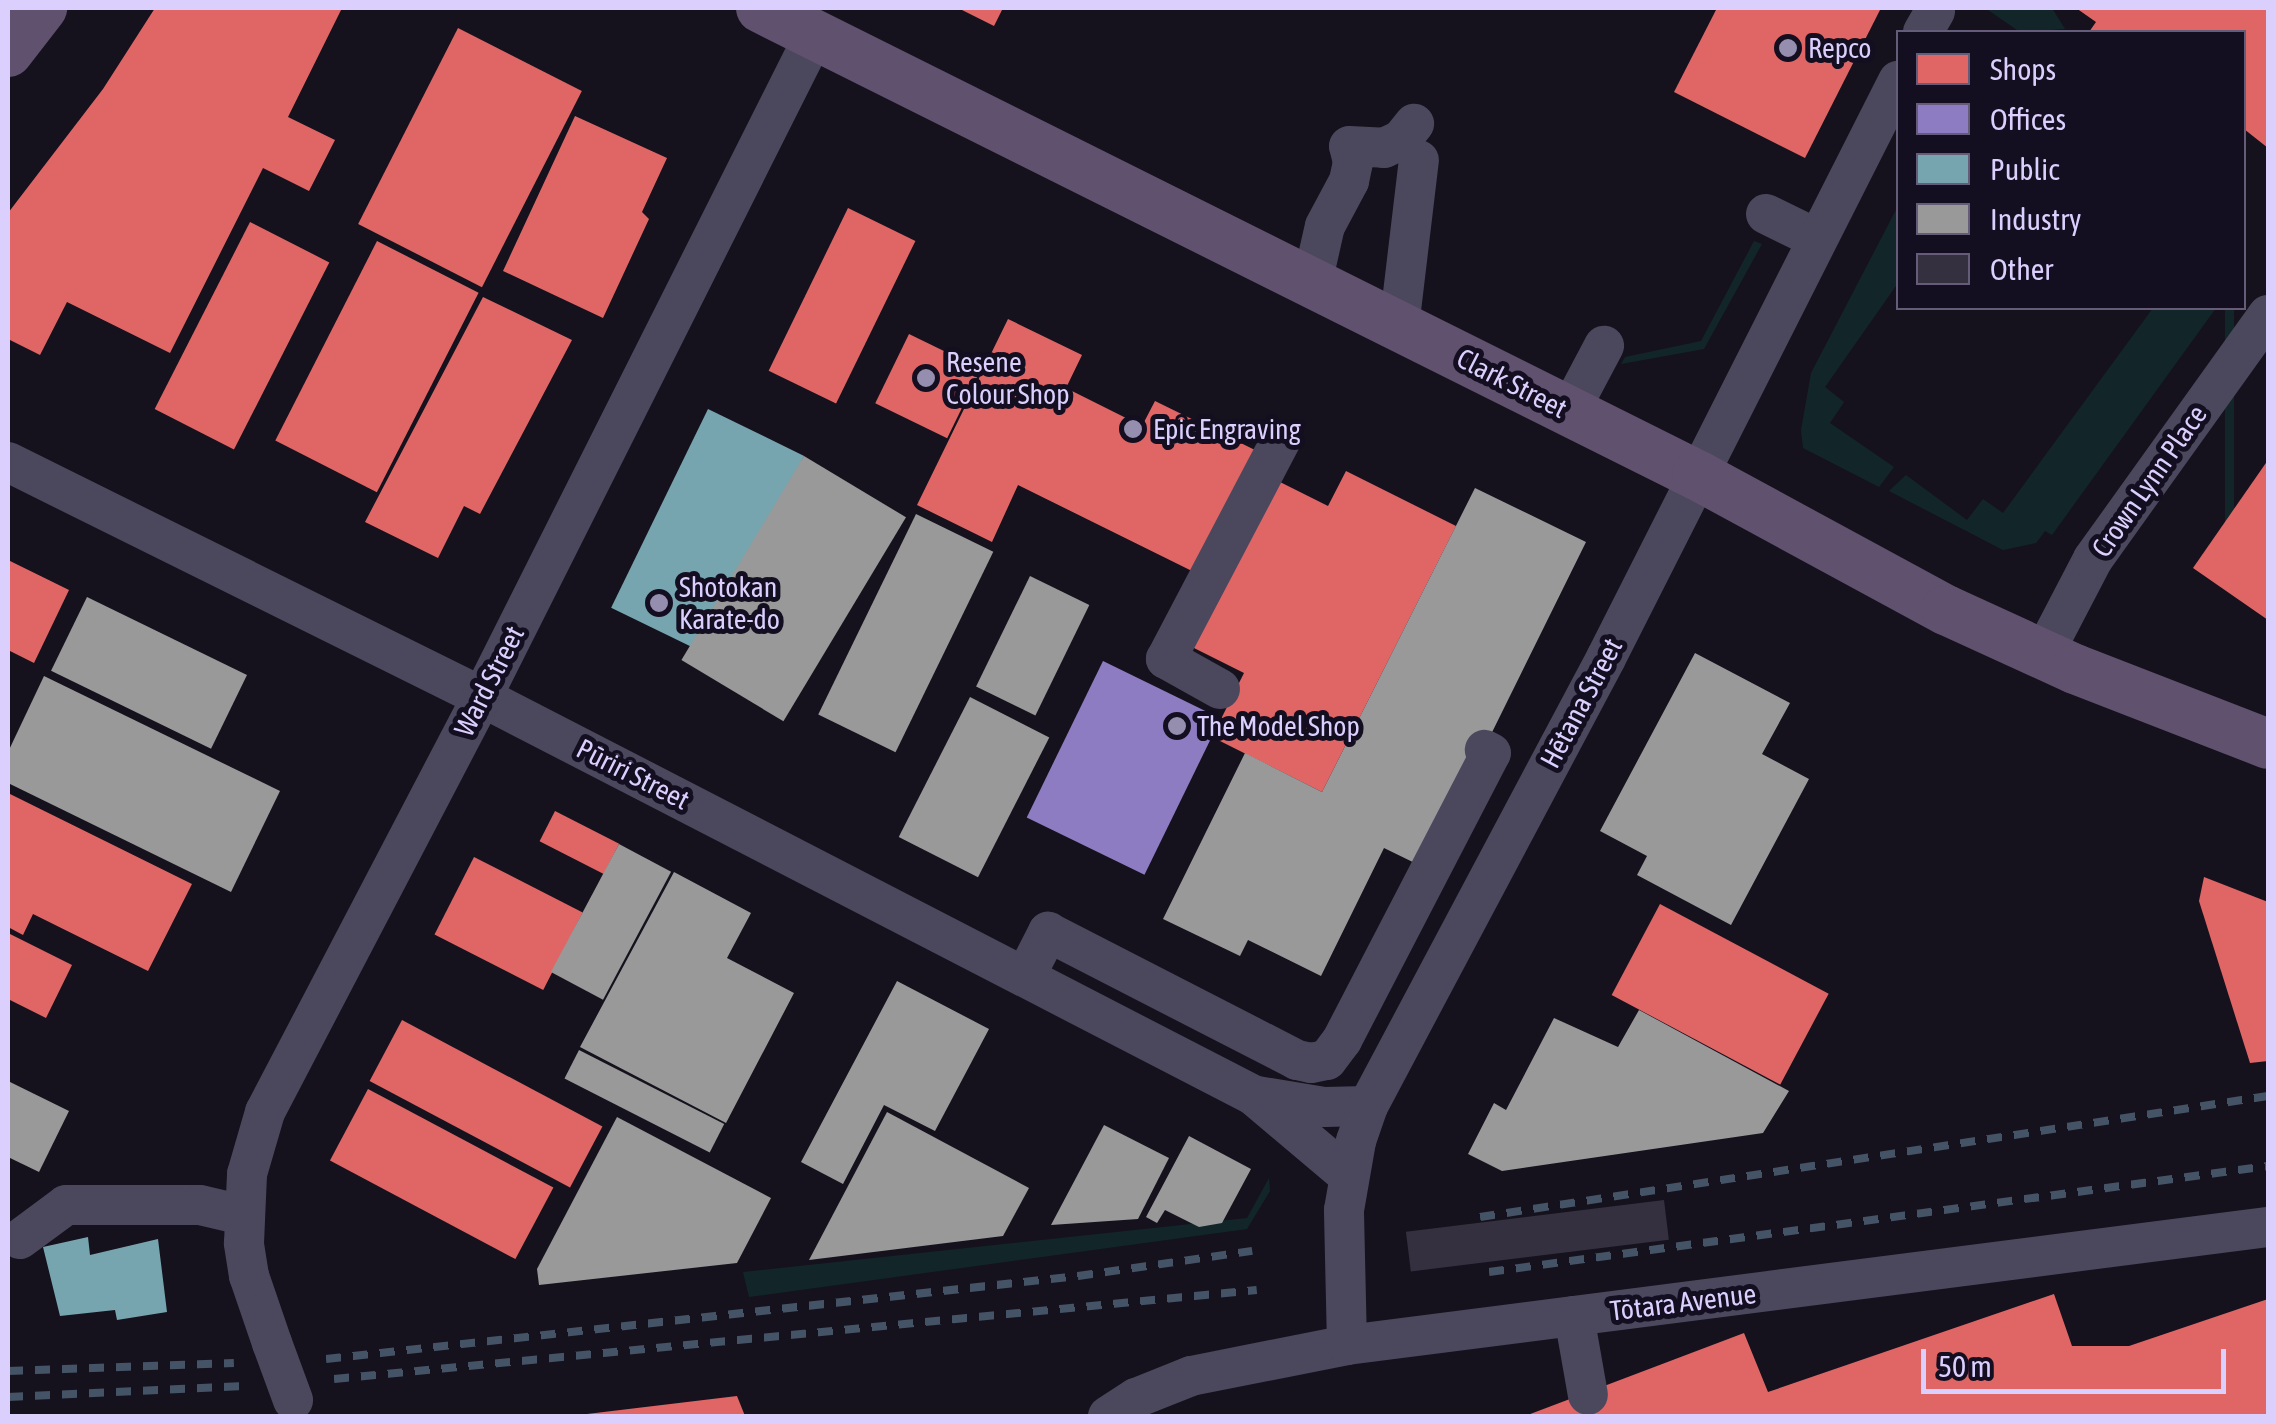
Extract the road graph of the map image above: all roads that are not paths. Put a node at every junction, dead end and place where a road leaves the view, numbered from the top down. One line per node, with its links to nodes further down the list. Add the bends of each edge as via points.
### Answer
1 (42, 8): 4 (main road)
2 (761, 8): 3 (main road, Clark Street)
3 (814, 34): 8 (main road, Clark Street); 18 (street, Ward Street)
4 (8, 52)
5 (1896, 85): 7 (street, Hētana Street)
6 (1766, 214): 7 (street)
7 (1818, 239): 15 (street, Hētana Street)
8 (1312, 283): 10 (main road, Clark Street); 10 (street, via 1325,226 1348,181 1350,146 1416,142)
9 (2268, 315): 16 (street, Crown Lynn Place, via 2093,559)
10 (1399, 327): 12 (main road, Clark Street)
11 (1604, 346): 12 (street)
12 (1570, 412): 15 (main road, Clark Street)
13 (1280, 440): 17 (street, via 1166,659)
14 (8, 462): 18 (street, Pūriri Street)
15 (1697, 476): 16 (main road, Clark Street); 23 (street, Hētana Street)
16 (2043, 655): 19 (main road, Clark Street)
17 (1220, 689)
18 (482, 696): 21 (street, Pūriri Street); 25 (street, Ward Street, via 265,1112)
19 (2268, 744)
20 (1485, 750): 21 (street, via 1491,753 1327,1060 1298,1060 1048,932)
21 (1026, 978): 22 (street, Pūriri Street)
22 (1254, 1096): 23 (street, Pūriri Street); 24 (street, Pūriri Street)
23 (1368, 1106): 24 (street, Hētana Street)
24 (1349, 1176): 29 (street, Hētana Street)
25 (243, 1215): 27 (street, via 200,1205 66,1204); 31 (street, Ward Street, bridge, via 249,1276)
26 (2268, 1227): 28 (street, Tōtara Avenue)
27 (20, 1239)
28 (1574, 1316): 29 (street, Tōtara Avenue); 30 (street)
29 (1347, 1346): 32 (street, Tōtara Avenue, via 1191,1376)
30 (1588, 1395)
31 (297, 1408)
32 (1108, 1416)

